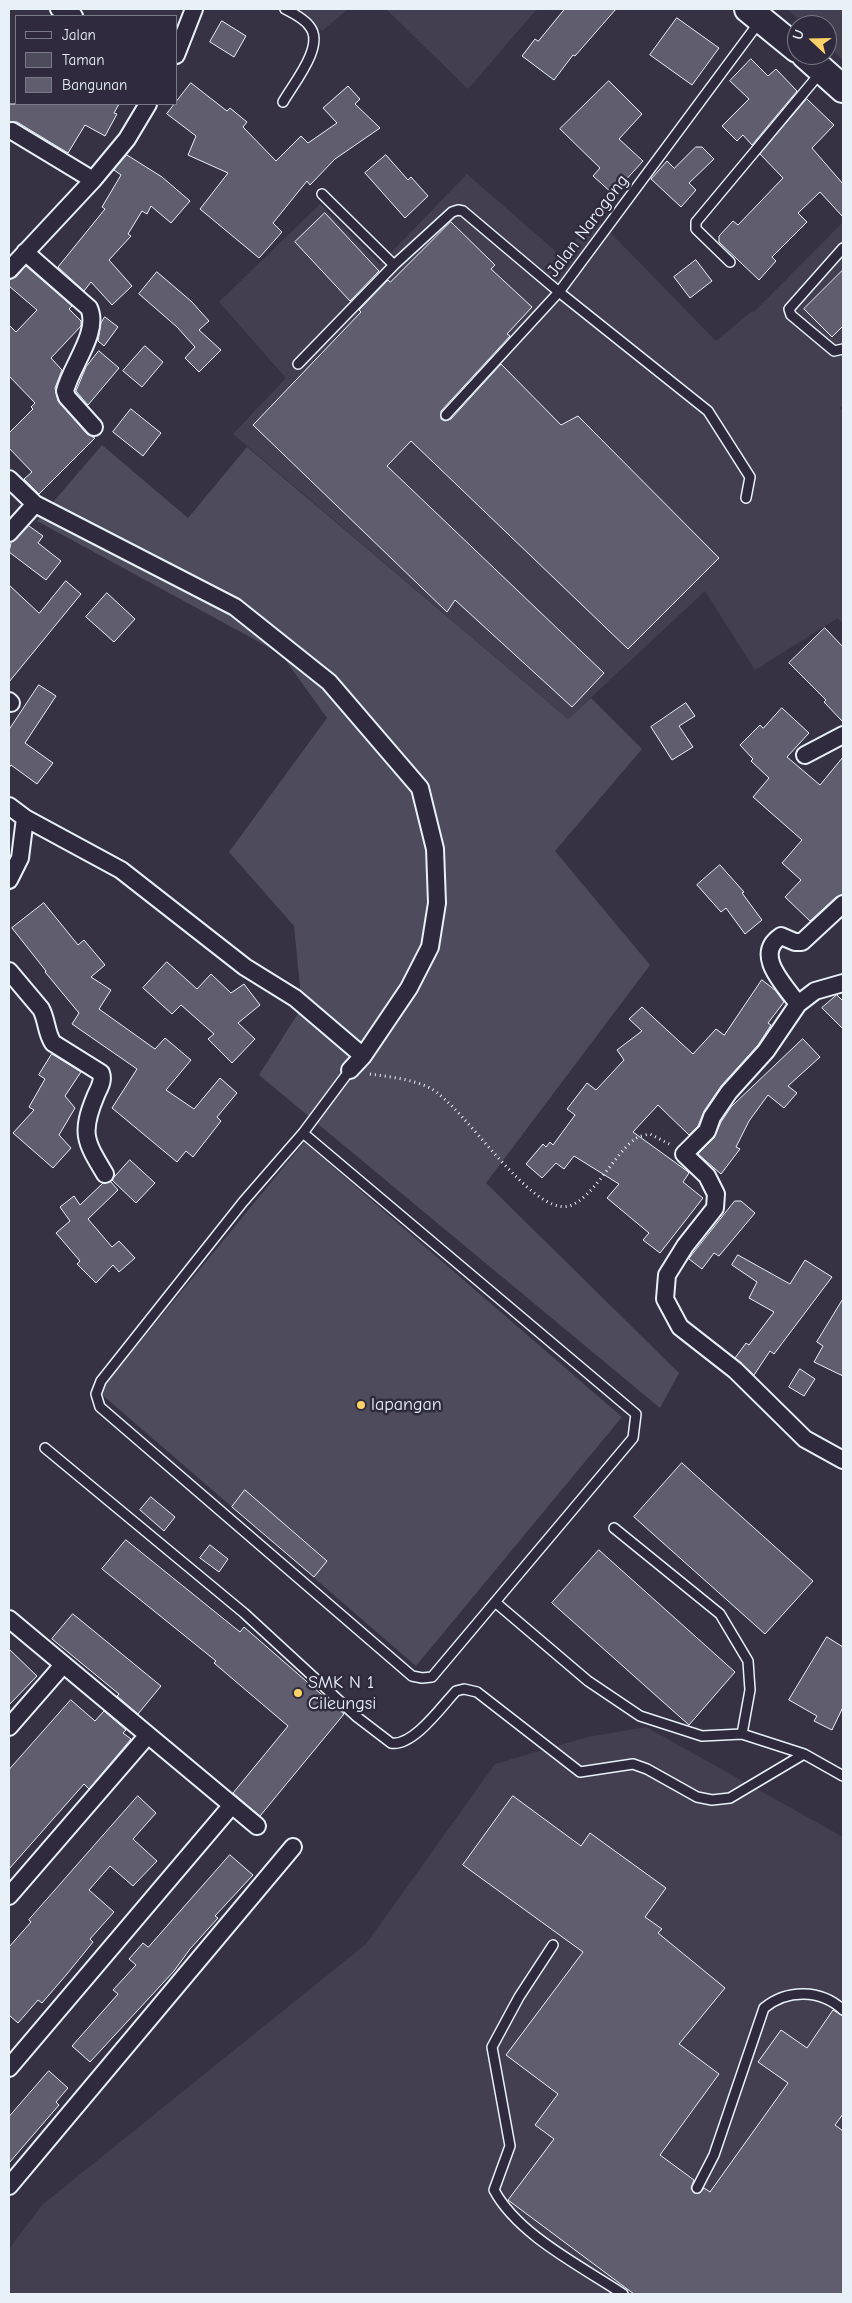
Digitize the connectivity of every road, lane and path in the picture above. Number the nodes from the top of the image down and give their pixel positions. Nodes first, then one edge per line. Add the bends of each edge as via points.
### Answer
1 (59, 9) edge
2 (194, 9) edge
3 (285, 9) edge
4 (755, 14) edge
5 (72, 15) edge
6 (787, 41) edge
7 (178, 50) edge
8 (813, 65) edge
9 (816, 65) edge
10 (843, 88) edge
11 (283, 102) dead end
12 (147, 105) edge
13 (12, 131) dead end
14 (93, 180) junction
15 (322, 194) dead end
16 (843, 248) edge
17 (25, 252) junction
18 (730, 262) dead end
19 (394, 265) junction
20 (9, 270) edge
21 (559, 292) junction
22 (843, 349) edge
23 (298, 364) dead end
24 (446, 415) dead end
25 (94, 427) dead end
26 (9, 479) edge
27 (746, 498) dead end
28 (35, 504) junction
29 (9, 533) edge
30 (843, 735) edge
31 (804, 755) dead end
32 (9, 806) edge
33 (25, 818) junction
34 (9, 880) edge
35 (843, 904) edge
36 (9, 971) edge
37 (843, 983) edge
38 (798, 1004) junction
39 (363, 1056) junction
40 (350, 1070) junction
41 (303, 1133) junction
42 (684, 1154) junction
43 (106, 1174) dead end
44 (45, 1448) dead end
45 (843, 1460) edge
46 (614, 1528) dead end
47 (495, 1602) junction
48 (9, 1619) edge
49 (63, 1665) junction
50 (9, 1727) edge
51 (148, 1734) junction
52 (742, 1734) junction
53 (804, 1754) junction
54 (843, 1776) edge
55 (232, 1805) junction
56 (257, 1826) dead end
57 (293, 1847) dead end
58 (9, 1896) edge
59 (553, 1945) dead end
60 (843, 2010) edge
61 (9, 2068) edge
62 (9, 2186) edge
63 (697, 2188) dead end
64 (623, 2294) edge

1 - 5 street
2 - 7 street
3 - 11 lane via 310,26 315,36 315,48
4 - 6 main road
4 - 21 lane, Jalan Narogong
8 - 18 lane via 696,222 696,229
9 - 10 main road
12 - 14 street via 127,139
13 - 14 street
14 - 17 street
15 - 19 lane
16 - 22 lane via 789,309 791,315 834,351
17 - 20 street
17 - 25 street via 91,313 92,325 66,391 67,397
19 - 21 lane via 458,210
19 - 23 lane
21 - 24 lane
21 - 27 lane, Jalan Narogong via 708,411 750,477
26 - 28 street
28 - 29 street
28 - 39 street via 235,607 329,682 420,788 435,849 437,903 430,947 409,988
30 - 31 street
32 - 33 street
33 - 34 street via 20,858
33 - 39 street via 121,870 245,967 295,998
35 - 38 street via 802,942 781,936 770,946 769,961
36 - 43 street via 42,1010 53,1043 102,1073 86,1135 89,1148
37 - 38 street via 815,991
38 - 42 street via 766,1051 729,1092 712,1117 708,1131
39 - 40 street
40 - 41 lane
40 - 42 path via 430,1088 451,1105 520,1181 546,1203 560,1207 579,1202 636,1138 650,1134
41 - 47 lane via 636,1414 633,1438
41 - 47 lane via 243,1202 100,1381 96,1394 100,1407 412,1676 432,1677
42 - 45 street via 707,1176 716,1194 715,1208 667,1275 665,1300 680,1327 735,1370 806,1439
44 - 53 lane via 244,1613 357,1717 391,1743 412,1738 456,1690 464,1689 477,1692 580,1772 633,1764 697,1797 712,1800 730,1798
46 - 52 lane via 720,1614 748,1661 750,1690
47 - 52 lane via 588,1681 640,1716 702,1736
48 - 49 street
49 - 50 street
49 - 51 street
51 - 55 street
51 - 58 street
52 - 53 lane
53 - 54 lane
55 - 56 street
55 - 61 street
57 - 62 street
59 - 64 lane via 492,2047 510,2146 494,2190 503,2206 540,2240
60 - 63 lane via 835,2002 810,1995 789,1994 764,2008 714,2155

